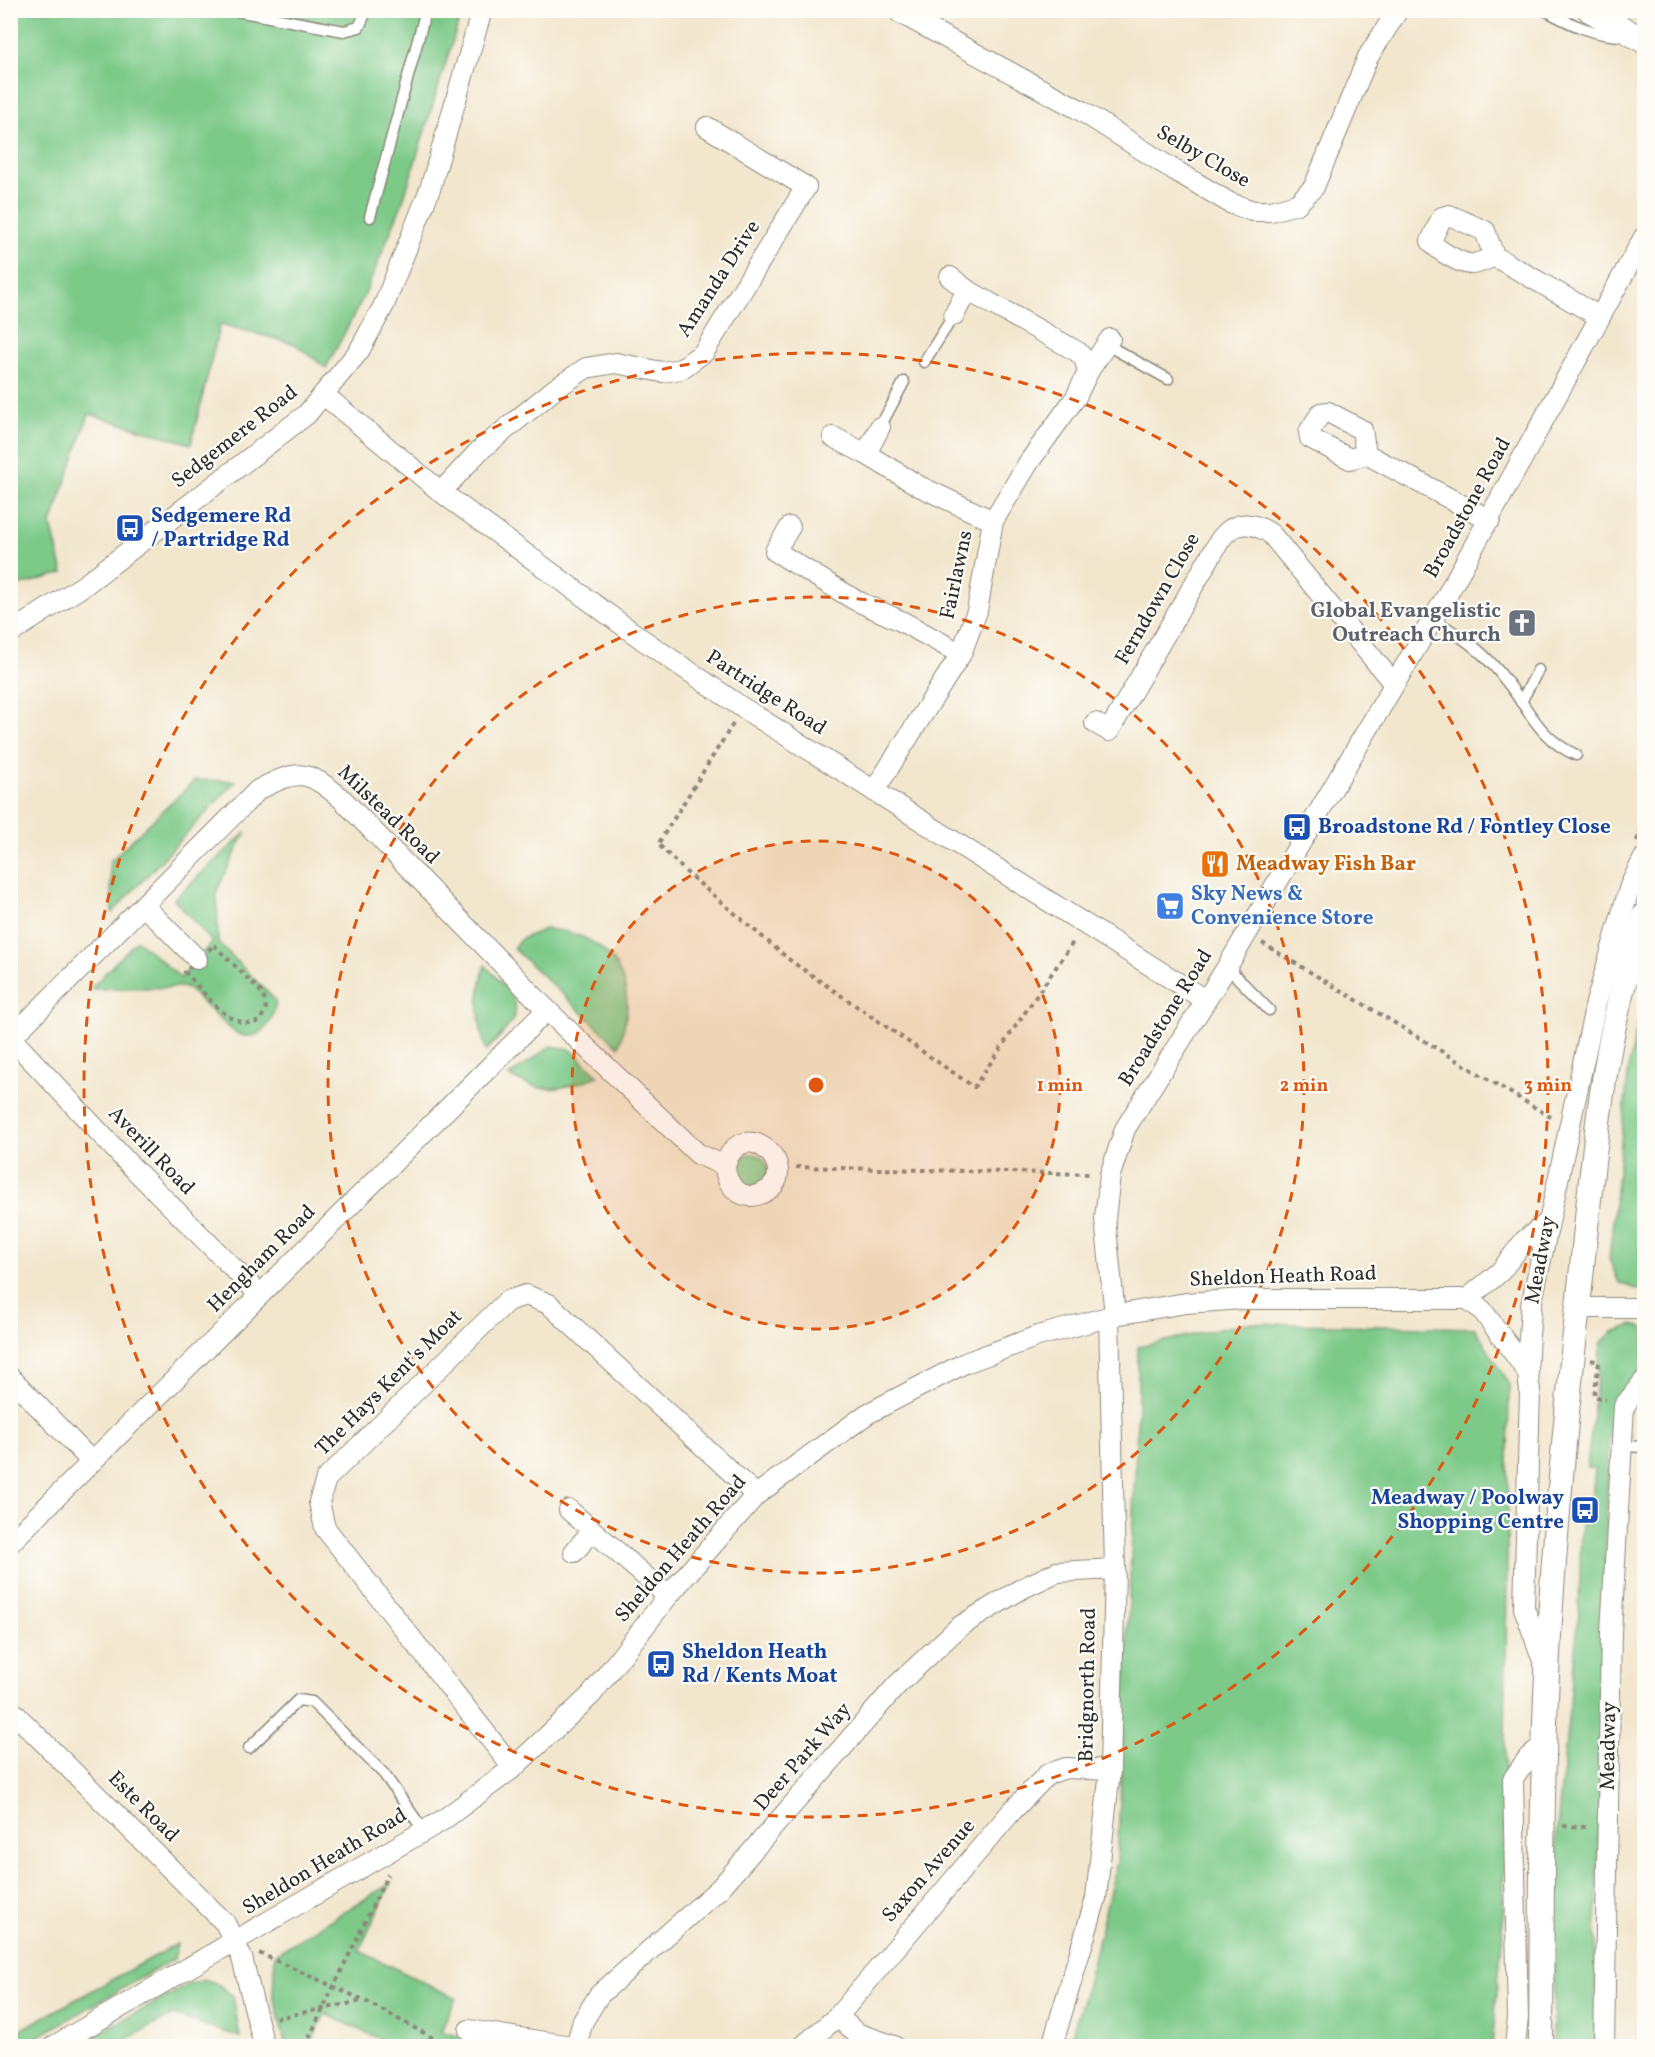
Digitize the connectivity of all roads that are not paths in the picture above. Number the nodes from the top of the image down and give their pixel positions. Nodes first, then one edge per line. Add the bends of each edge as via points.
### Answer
1 (231, 10) edge
2 (367, 10) edge
3 (426, 10) edge
4 (482, 10) edge
5 (1398, 10) edge
6 (1545, 10) edge
7 (1590, 10) edge
8 (899, 11) edge
9 (1640, 39) edge
10 (707, 127) dead end
11 (370, 217) dead end
12 (1644, 237) edge
13 (1494, 256) dead end
14 (950, 277) dead end
15 (967, 290) junction
16 (954, 315) joint
17 (1600, 317) junction
18 (1108, 342) joint
19 (924, 362) dead end
20 (1088, 372) junction
21 (1168, 379) dead end
22 (904, 382) dead end
23 (324, 395) junction
24 (880, 426) joint
25 (833, 437) dead end
26 (866, 454) junction
27 (1366, 454) dead end
28 (441, 492) junction
29 (1490, 520) junction
30 (993, 521) junction
31 (790, 527) dead end
32 (1433, 620) junction
33 (10, 633) edge
34 (960, 654) junction
35 (1538, 670) dead end
36 (1394, 684) junction
37 (1521, 702) junction
38 (1095, 723) dead end
39 (1576, 755) dead end
40 (874, 791) junction
41 (1644, 858) edge
42 (144, 906) junction
43 (1644, 916) edge
44 (197, 959) road end
45 (1227, 968) junction
46 (1205, 1000) junction
47 (547, 1010) junction
48 (1269, 1010) dead end
49 (11, 1038) edge
50 (725, 1166) junction
51 (1548, 1222) junction
52 (260, 1295) junction
53 (1467, 1299) junction
54 (1578, 1308) junction
55 (1644, 1308) edge
56 (1112, 1316) junction
57 (1527, 1371) junction
58 (10, 1377) edge
59 (1644, 1381) edge
60 (1623, 1446) junction
61 (1644, 1446) edge
62 (91, 1461) junction
63 (756, 1495) junction
64 (569, 1510) dead end
65 (592, 1530) junction
66 (10, 1543) edge
67 (574, 1552) dead end
68 (1115, 1569) junction
69 (668, 1596) junction
70 (1547, 1672) junction
71 (10, 1709) edge
72 (1545, 1743) junction
73 (249, 1748) dead end
74 (513, 1768) junction
75 (1110, 1770) junction
76 (424, 1831) junction
77 (237, 1942) junction
78 (838, 2016) junction
79 (469, 2030) dead end
80 (54, 2046) edge
81 (264, 2046) edge
82 (574, 2046) edge
83 (803, 2046) edge
84 (894, 2046) edge
85 (1053, 2046) edge
86 (1515, 2046) edge
87 (1541, 2046) edge
88 (1604, 2046) edge

1 - 2 lane via 344,31 359,27
3 - 11 lane
4 - 23 street, Sedgemere Road via 430,189 384,305 359,351
5 - 8 street, Selby Close via 1368,57 1314,187 1297,204 1271,211 1253,211 1230,203 1080,110
6 - 9 lane via 1585,30
7 - 9 street
10 - 28 street, Amanda Drive via 806,187 704,352 681,369 662,372 616,363 586,368 479,451
12 - 17 street, Broadstone Road
13 - 17 street
14 - 15 street
15 - 16 street
15 - 20 street via 1078,352 1086,360
16 - 19 lane
17 - 29 street, Broadstone Road
18 - 20 street, Fairlawns
18 - 21 lane
20 - 30 street, Fairlawns via 1076,397
22 - 24 lane
23 - 28 street, Partridge Road
23 - 33 street, Sedgemere Road via 307,414 86,584
24 - 26 street
25 - 26 street
26 - 30 street via 919,486
27 - 29 street
28 - 40 street, Partridge Road via 643,640
29 - 32 street, Broadstone Road
30 - 34 street, Fairlawns via 977,611
31 - 34 street via 775,551 855,600
32 - 36 street, Broadstone Road
32 - 37 lane via 1473,644
34 - 40 street, Fairlawns
35 - 37 lane
36 - 38 street, Ferndown Close via 1271,534 1260,526 1240,524 1226,531 1220,540 1109,731
36 - 45 street, Broadstone Road
37 - 39 lane via 1537,727
40 - 46 street, Partridge Road
41 - 51 street, Meadway via 1629,886 1596,1003
42 - 44 street
42 - 47 street, Milstead Road via 258,790 290,775 302,775 321,780 342,799
42 - 49 street, Milstead Road
43 - 54 street, Meadway via 1615,1021 1599,1108
45 - 46 street, Broadstone Road
45 - 48 lane
46 - 56 street, Broadstone Road via 1125,1129 1110,1175 1105,1218
47 - 50 street, Milstead Road via 676,1136 698,1154
47 - 52 street, Hengham Road
49 - 52 street, Averill Road
50 - 50 street via 731,1152 752,1143 766,1147 776,1159 777,1175 769,1188 747,1195 732,1188
51 - 53 street via 1524,1240 1500,1272
51 - 57 street, Meadway via 1531,1306
52 - 62 street, Hengham Road
53 - 56 street, Sheldon Heath Road via 1243,1299 1186,1303
53 - 57 street via 1482,1310
54 - 55 street
54 - 70 street, Meadway
56 - 63 street, Sheldon Heath Road via 1038,1336 965,1363 867,1414
56 - 68 street, Bridgnorth Road
57 - 70 street, Meadway via 1530,1390 1524,1608
58 - 62 street
59 - 60 street, Meadway via 1624,1406
60 - 61 lane
60 - 88 street, Meadway via 1611,1632
62 - 66 street, Hengham Road
63 - 69 street, Sheldon Heath Road
63 - 74 street, The Hays Kent's Moat via 549,1304 526,1295 507,1301 326,1479 319,1502 325,1528
64 - 65 street
65 - 67 street
65 - 69 street
68 - 75 street, Bridgnorth Road
68 - 82 street, Deer Park Way via 1057,1572 1020,1589 959,1627 897,1685 720,1888 599,1995
69 - 74 street, Sheldon Heath Road via 591,1695
70 - 72 street, Meadway
71 - 77 street, Este Road via 225,1923
72 - 86 street via 1513,1779 1518,2018
72 - 87 street, Meadway
73 - 76 lane via 289,1706 298,1700 312,1702 384,1774
74 - 76 street, Sheldon Heath Road
75 - 78 street, Saxon Avenue via 1066,1768 1048,1774
75 - 85 street, Bridgnorth Road via 1096,1898
76 - 77 street, Sheldon Heath Road
77 - 80 street, Sheldon Heath Road
77 - 81 street
78 - 83 street, Saxon Avenue
78 - 84 street via 856,2033
79 - 82 street

